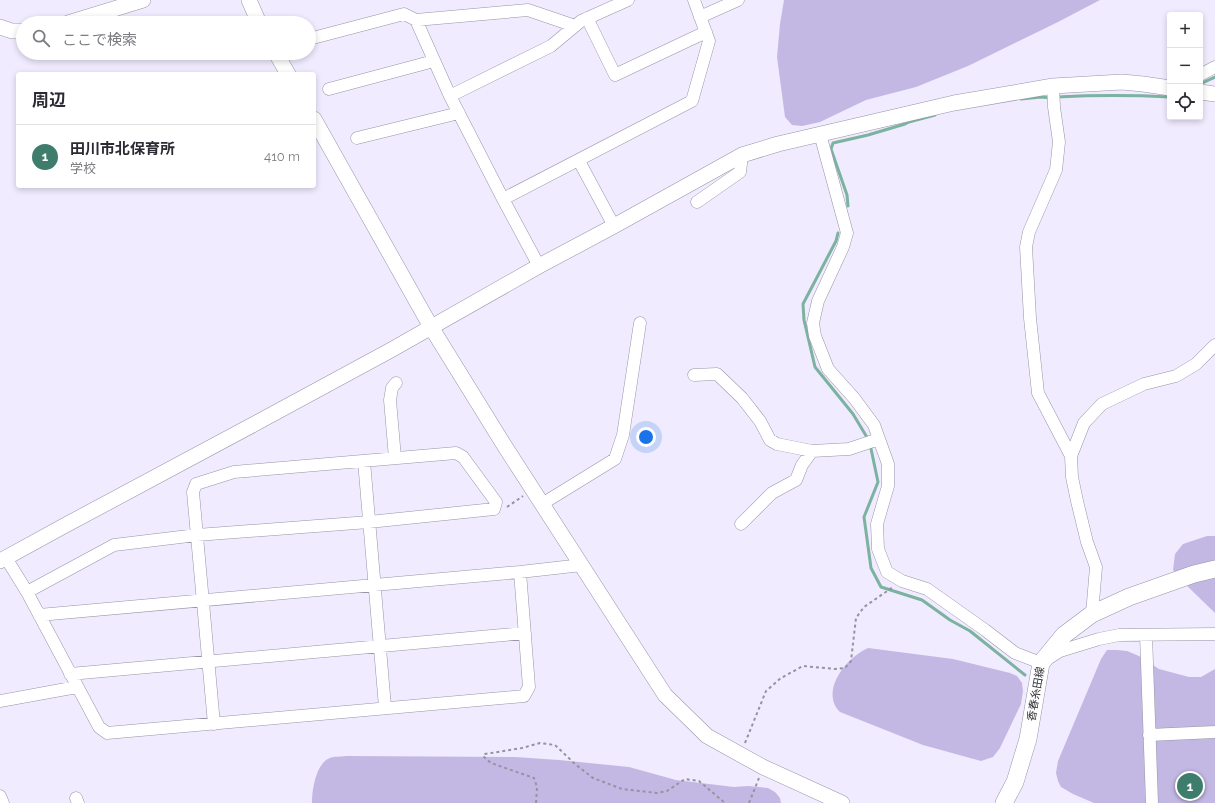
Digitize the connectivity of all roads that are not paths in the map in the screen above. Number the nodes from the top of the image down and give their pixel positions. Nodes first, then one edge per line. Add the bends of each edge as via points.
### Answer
1 (143, 0) edge
2 (249, 0) edge
3 (628, 0) edge
4 (694, 0) edge
5 (738, 0) edge
6 (116, 4) edge
7 (86, 16) edge
8 (256, 16) edge
9 (700, 17) junction
10 (587, 18) junction
11 (416, 20) junction
12 (575, 26) junction
13 (0, 27) edge
14 (16, 30) edge
15 (706, 32) junction
16 (316, 37) edge
17 (280, 60) edge
18 (434, 61) junction
19 (1215, 67) edge
20 (287, 72) edge
21 (1203, 73) edge
22 (1053, 88) junction
23 (1167, 88) edge
24 (329, 89) dead end
25 (1203, 92) edge
26 (1215, 94) edge
27 (450, 96) junction
28 (459, 113) junction
29 (316, 123) edge
30 (820, 134) junction
31 (357, 138) dead end
32 (742, 155) junction
33 (579, 161) junction
34 (503, 199) junction
35 (697, 202) dead end
36 (614, 226) junction
37 (539, 266) junction
38 (640, 323) dead end
39 (431, 327) junction
40 (1215, 345) edge
41 (694, 375) dead end
42 (396, 383) dead end
43 (880, 439) junction
44 (812, 451) junction
45 (1070, 456) junction
46 (395, 458) junction
47 (364, 461) junction
48 (542, 504) junction
49 (369, 522) junction
50 (741, 524) dead end
51 (197, 535) junction
52 (3, 560) edge
53 (582, 565) junction
54 (1215, 569) edge
55 (520, 572) junction
56 (374, 584) junction
57 (27, 592) junction
58 (202, 600) junction
59 (39, 614) junction
60 (1092, 614) junction
61 (525, 633) junction
62 (1215, 634) edge
63 (1146, 635) junction
64 (380, 646) junction
65 (208, 662) junction
66 (1041, 663) junction
67 (70, 674) junction
68 (78, 687) junction
69 (0, 701) edge
70 (385, 708) junction
71 (214, 724) junction
72 (1215, 732) edge
73 (1149, 735) junction
74 (0, 796) edge
75 (3, 803) edge
76 (842, 803) edge
77 (1004, 803) edge
78 (1152, 803) edge

1 - 6 street
2 - 8 street
3 - 10 street
4 - 9 street
5 - 9 street
6 - 7 street
9 - 15 street
10 - 12 street
10 - 15 street via 615,75
11 - 12 street via 528,10
11 - 16 street via 404,14
11 - 18 street
12 - 27 street via 550,46
13 - 14 street
15 - 33 street via 709,41 692,102
17 - 20 street
18 - 24 street
18 - 27 street
19 - 21 street
22 - 23 street via 1122,82
22 - 30 street via 954,103
22 - 45 street via 1059,142 1056,170 1029,232 1026,247 1038,393
25 - 26 street
27 - 28 street
28 - 31 street
28 - 34 street
29 - 39 street
30 - 32 street
30 - 43 street via 847,233 818,301 813,323 815,336 828,369 874,424
32 - 35 street via 740,172
32 - 36 street
33 - 34 street
33 - 36 street
34 - 37 street
36 - 37 street
37 - 39 street
38 - 48 street via 623,435 615,459
39 - 48 street
39 - 52 street
40 - 45 street via 1196,364 1176,376 1144,384 1102,404 1084,423
41 - 44 street via 718,374 742,398 760,421 770,440 777,444
42 - 46 street via 392,388 390,400
43 - 44 street via 849,449
43 - 66 street via 888,464 888,486 876,524 878,549 887,572 902,582 927,589 1015,653
44 - 50 street via 796,480 772,492
45 - 60 street via 1077,501 1096,567
46 - 47 street
46 - 49 street via 456,453 464,457 496,502 494,509
47 - 49 street
47 - 51 street via 234,472 196,484 193,492
48 - 53 street
49 - 51 street
49 - 56 street
51 - 57 street via 114,545
51 - 58 street
52 - 57 street
53 - 55 street
53 - 76 street via 665,695 707,736 763,767
54 - 60 main road, 香春糸田線 via 1129,597
55 - 56 street
55 - 61 street
56 - 58 street
56 - 64 street
57 - 59 street
58 - 59 street
58 - 65 street
59 - 67 street
60 - 66 main road, 香春糸田線 via 1064,635
61 - 64 street
61 - 70 street via 529,687 524,696
62 - 63 street
63 - 66 street via 1119,635 1098,639 1060,651
63 - 73 street
64 - 65 street
64 - 70 street
65 - 67 street
65 - 71 street
66 - 77 main road, 香春糸田線 via 1028,739 1015,782
67 - 68 street
68 - 69 street
68 - 71 street via 99,727 107,733
70 - 71 street
72 - 73 street
73 - 78 street
74 - 75 street

